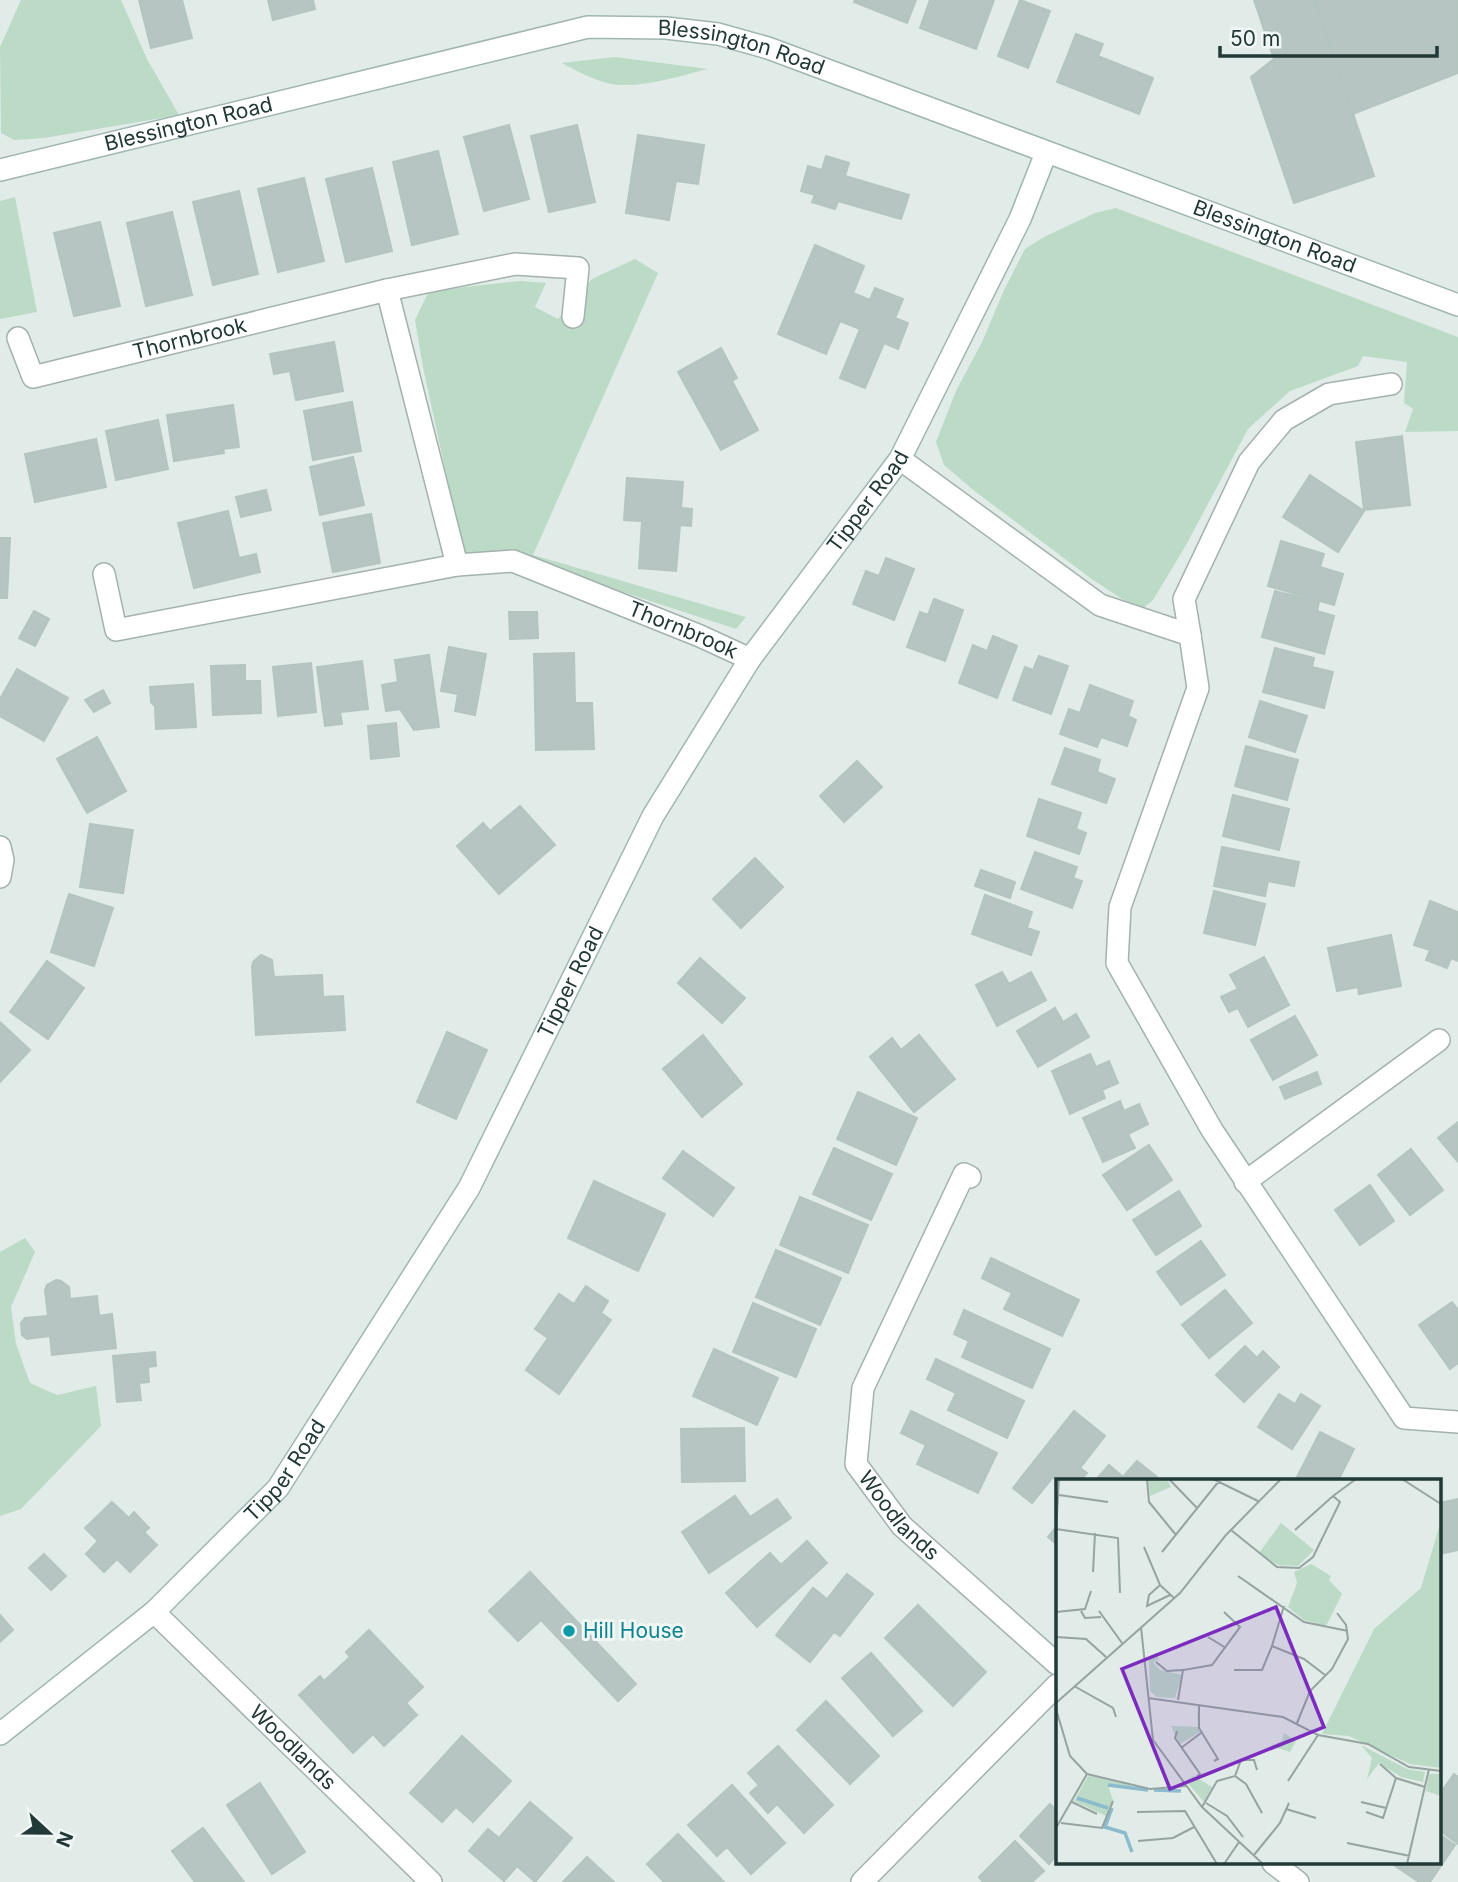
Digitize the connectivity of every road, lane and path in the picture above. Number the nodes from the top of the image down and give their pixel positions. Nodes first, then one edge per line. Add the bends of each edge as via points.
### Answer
1 (1046, 153) junction
2 (0, 170) edge
3 (387, 290) junction
4 (1458, 305) edge
5 (573, 317) dead end
6 (18, 338) dead end
7 (1391, 384) dead end
8 (900, 458) junction
9 (457, 565) junction
10 (104, 574) dead end
11 (1190, 635) junction
12 (750, 659) junction
13 (0, 847) edge
14 (0, 877) edge
15 (1438, 1040) dead end
16 (970, 1177) dead end
17 (1245, 1182) junction
18 (1458, 1422) edge
19 (154, 1612) junction
20 (1056, 1663) edge
21 (1056, 1686) edge
22 (0, 1734) edge
23 (1274, 1864) edge
24 (431, 1882) edge
25 (862, 1882) edge
26 (1298, 1882) edge

1 - 2 street, Blessington Road via 904,97 718,34 588,27
1 - 4 street, Blessington Road
1 - 8 street, Tipper Road via 1020,219
3 - 5 street, Thornbrook via 514,264 578,268
3 - 6 street, Thornbrook via 33,377
3 - 9 street
7 - 11 street via 1329,394 1284,420 1249,462 1184,599
8 - 11 street via 1100,605
8 - 12 street, Tipper Road
9 - 10 street, Thornbrook via 116,630
9 - 12 street, Thornbrook via 513,561
11 - 17 street via 1198,688 1120,907 1117,963
12 - 19 street, Tipper Road via 653,816 469,1188 278,1488
13 - 14 street
15 - 17 street
16 - 20 street, Woodlands via 964,1174 863,1388 856,1464 902,1526
17 - 18 street via 1404,1418
19 - 22 street, Tipper Road
19 - 24 street, Woodlands
21 - 25 street
23 - 26 street

